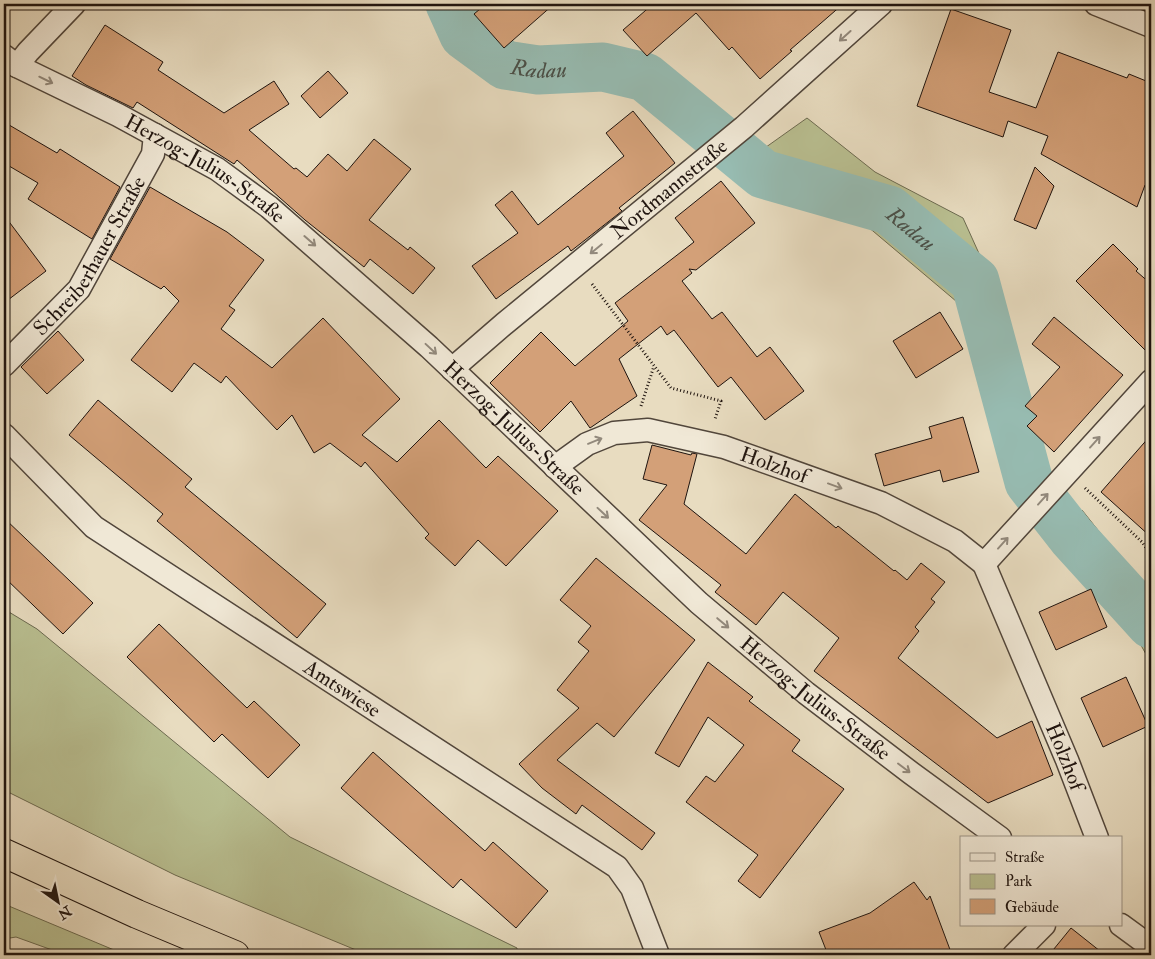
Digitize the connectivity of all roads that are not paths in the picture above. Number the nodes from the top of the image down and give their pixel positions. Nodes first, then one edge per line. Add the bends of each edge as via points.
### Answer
1 (74, 4) edge
2 (881, 4) edge
3 (1096, 4) edge
4 (1151, 26) edge
5 (11, 61) edge
6 (155, 135) junction
7 (4, 365) edge
8 (452, 369) junction
9 (1151, 381) edge
10 (4, 435) edge
11 (555, 467) junction
12 (984, 564) junction
13 (997, 836) edge
14 (1097, 836) edge
15 (4, 853) edge
16 (1043, 926) edge
17 (1122, 926) edge
18 (1151, 947) edge
19 (235, 955) edge
20 (658, 955) edge
21 (1014, 955) edge

1 - 5 street via 28,52
2 -> 8 street, Nordmannstraße via 702,164
3 - 4 street
5 -> 6 street, Herzog-Julius-Straße
6 - 7 street, Schreiberhauer Straße via 153,154 79,290
6 -> 8 street, Herzog-Julius-Straße via 217,169 270,207
8 - 11 street, Herzog-Julius-Straße
12 -> 9 street
10 - 20 street, Amtswiese via 94,527 617,867 632,888
11 -> 12 street, Holzhof via 587,444 614,433 634,430 648,430 724,447 881,503 955,542
11 -> 13 street, Herzog-Julius-Straße via 699,602 806,693
12 - 14 street, Holzhof
15 - 19 highway
16 - 21 street
17 - 18 street

